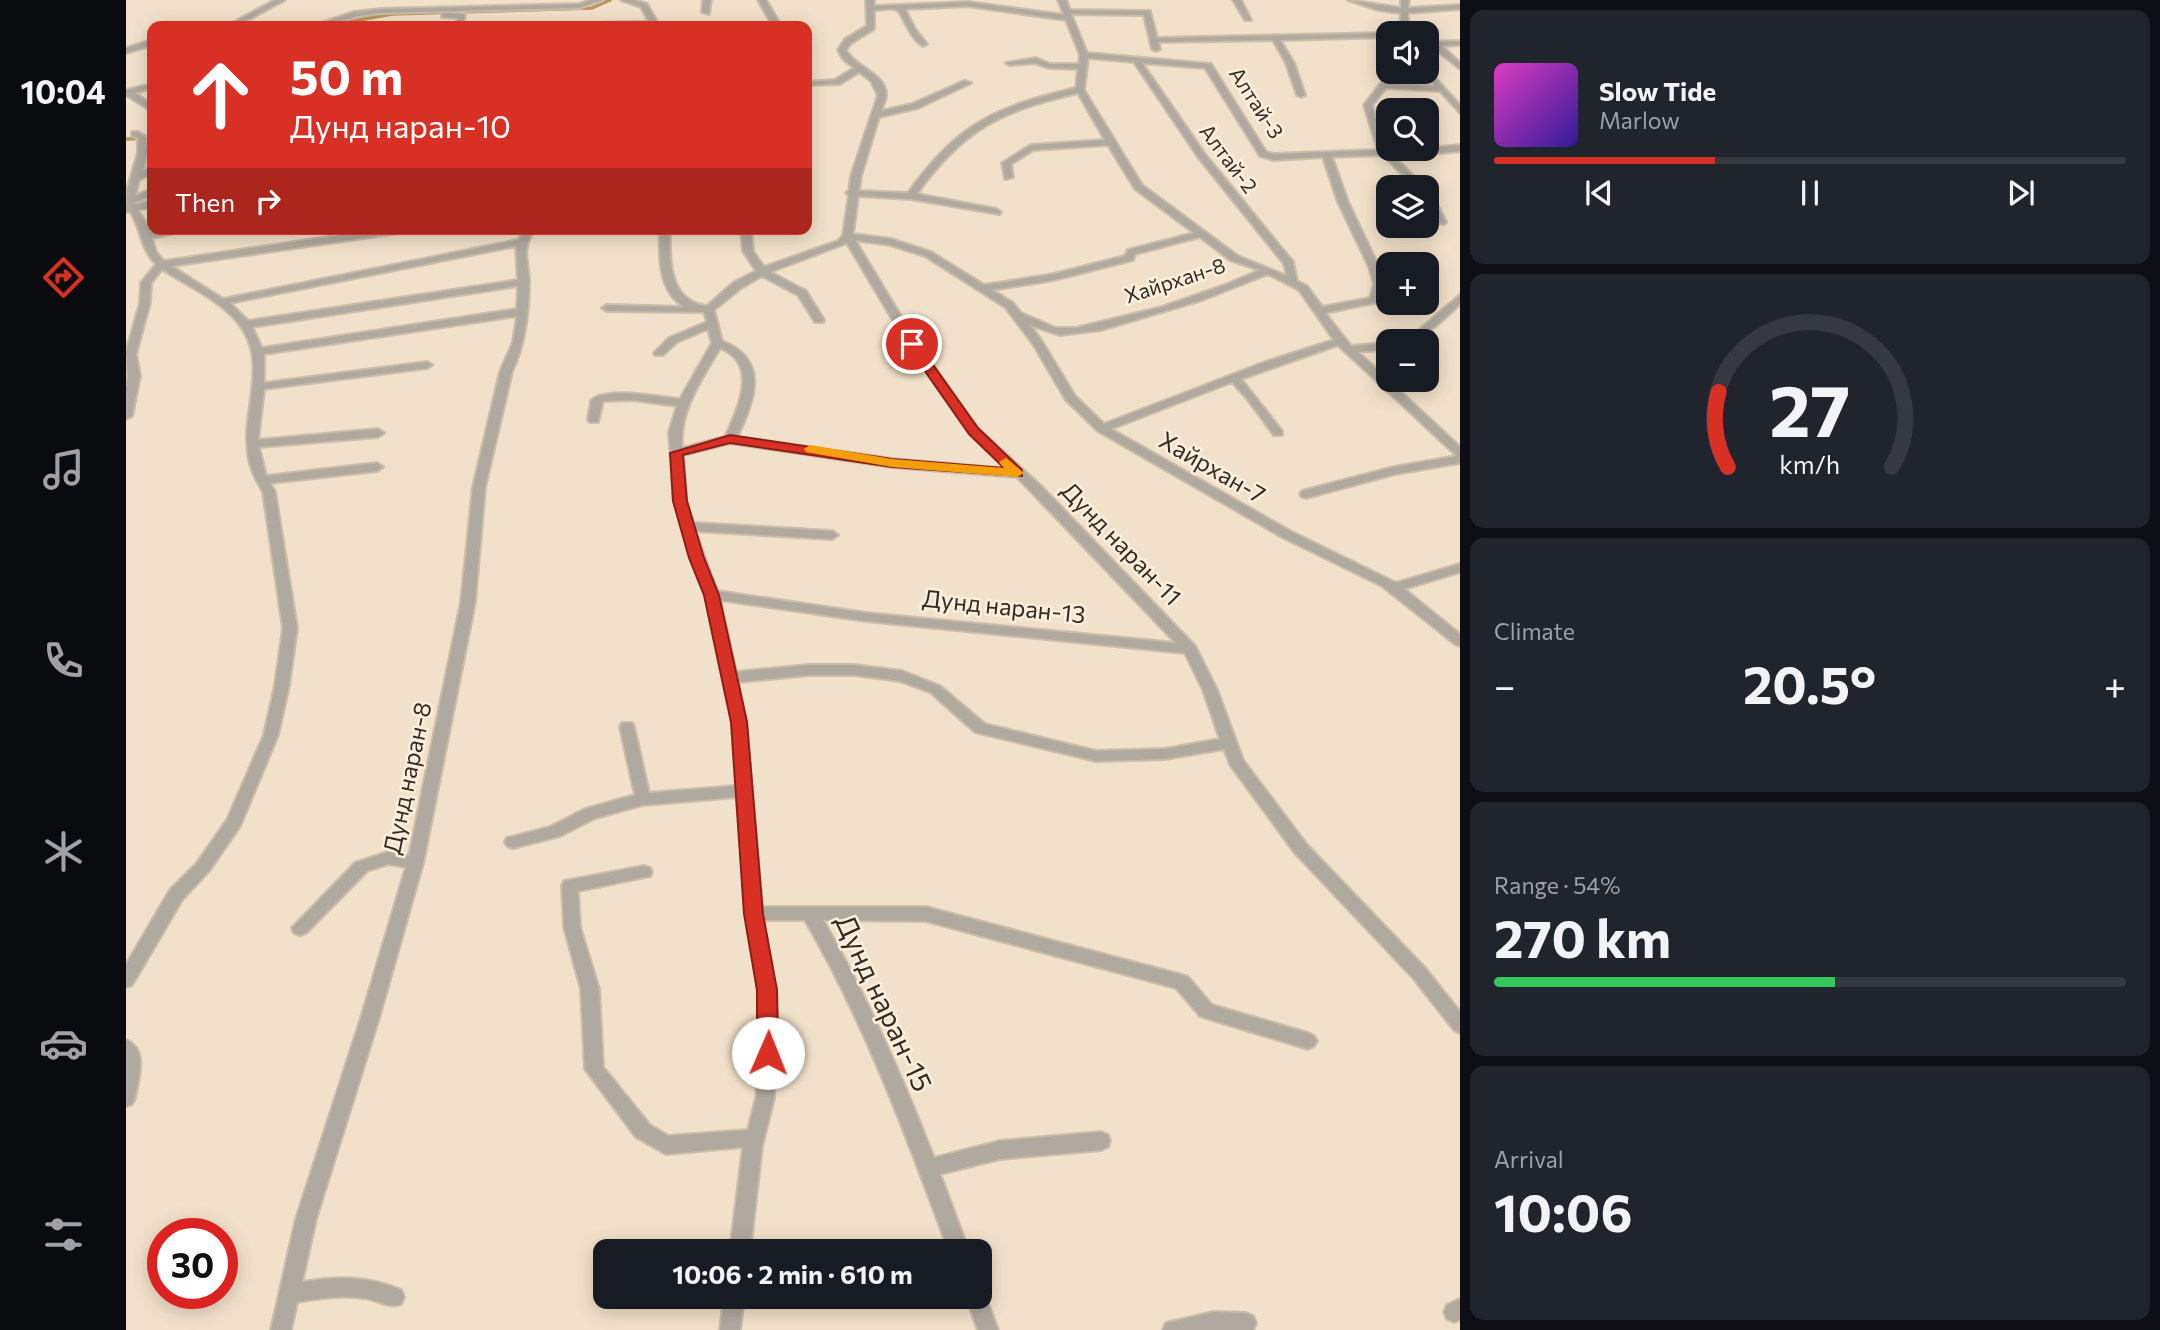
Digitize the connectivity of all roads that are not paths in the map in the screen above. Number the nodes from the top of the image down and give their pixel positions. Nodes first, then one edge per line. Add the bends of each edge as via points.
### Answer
1 (260, 0) edge
2 (281, 0) edge
3 (599, 0) edge
4 (625, 0) edge
5 (707, 0) edge
6 (762, 0) edge
7 (1062, 0) edge
8 (1237, 0) edge
9 (1352, 0) edge
10 (1405, 0) edge
11 (472, 4) edge
12 (871, 4) edge
13 (894, 6) junction
14 (1460, 7) edge
15 (258, 10) junction
16 (706, 12) dead end
17 (1407, 12) junction
18 (1068, 15) junction
19 (410, 16) dead end
20 (1248, 18) dead end
21 (239, 21) edge
22 (333, 21) edge
23 (459, 21) edge
24 (655, 21) edge
25 (774, 21) edge
26 (1406, 21) edge
27 (1376, 35) edge
28 (1275, 37) junction
29 (1155, 40) junction
30 (1439, 43) edge
31 (1460, 43) edge
32 (923, 44) dead end
33 (147, 45) edge
34 (126, 51) edge
35 (1439, 51) edge
36 (1084, 55) junction
37 (1135, 58) junction
38 (1157, 60) junction
39 (1010, 63) dead end
40 (1084, 67) junction
41 (1460, 67) edge
42 (860, 68) junction
43 (812, 83) edge
44 (967, 83) dead end
45 (1436, 84) edge
46 (147, 87) edge
47 (1440, 89) junction
48 (1080, 90) junction
49 (128, 93) edge
50 (1301, 95) dead end
51 (147, 106) edge
52 (1460, 110) edge
53 (876, 115) junction
54 (1376, 134) edge
55 (137, 138) edge
56 (1110, 142) junction
57 (1460, 148) edge
58 (1439, 150) edge
59 (1376, 152) edge
60 (1326, 155) junction
61 (1394, 161) edge
62 (147, 172) edge
63 (1408, 175) edge
64 (1008, 177) dead end
65 (134, 179) junction
66 (851, 193) junction
67 (147, 195) edge
68 (911, 195) junction
69 (147, 204) edge
70 (129, 206) edge
71 (996, 212) dead end
72 (1439, 218) edge
73 (1441, 222) dead end
74 (1200, 233) junction
75 (153, 235) edge
76 (363, 235) edge
77 (526, 235) edge
78 (665, 235) edge
79 (747, 235) edge
80 (147, 236) junction
81 (848, 236) junction
82 (161, 264) junction
83 (1268, 270) junction
84 (762, 272) junction
85 (1293, 281) junction
86 (524, 282) junction
87 (982, 288) junction
88 (1460, 298) edge
89 (220, 302) junction
90 (607, 308) dead end
91 (709, 309) junction
92 (693, 310) junction
93 (1318, 311) junction
94 (520, 312) junction
95 (1018, 315) junction
96 (819, 320) dead end
97 (244, 324) junction
98 (711, 324) junction
99 (1426, 329) edge
100 (1340, 341) junction
101 (717, 343) junction
102 (1376, 347) edge
103 (1350, 349) junction
104 (258, 352) junction
105 (659, 353) dead end
106 (427, 365) dead end
107 (1234, 379) junction
108 (257, 387) junction
109 (683, 402) junction
110 (126, 416) edge
111 (594, 420) dead end
112 (1102, 429) junction
113 (378, 433) dead end
114 (1278, 433) dead end
115 (730, 439) junction
116 (253, 444) junction
117 (677, 453) junction
118 (1460, 453) edge
119 (1460, 459) edge
120 (377, 467) dead end
121 (1017, 473) junction
122 (260, 480) junction
123 (1306, 494) dead end
124 (687, 527) junction
125 (832, 534) dead end
126 (1307, 545) junction
127 (1309, 560) dead end
128 (1460, 568) edge
129 (1394, 588) junction
130 (712, 595) junction
131 (1460, 641) edge
132 (1190, 649) junction
133 (729, 678) junction
134 (627, 727) dead end
135 (1229, 743) junction
136 (746, 791) junction
137 (643, 799) junction
138 (513, 842) dead end
139 (415, 863) junction
140 (644, 872) dead end
141 (810, 913) junction
142 (754, 914) junction
143 (300, 928) dead end
144 (126, 980) edge
145 (1460, 1026) edge
146 (1308, 1041) dead end
147 (126, 1048) edge
148 (126, 1098) edge
149 (755, 1138) junction
150 (1101, 1141) dead end
151 (928, 1169) junction
152 (742, 1239) edge
153 (954, 1239) edge
154 (289, 1294) junction
155 (394, 1297) dead end
156 (733, 1309) edge
157 (980, 1309) edge
158 (1246, 1322) dead end
159 (281, 1330) edge
160 (730, 1330) edge
161 (988, 1330) edge
162 (1172, 1330) edge

1 - 15 street
2 - 15 street
3 - 11 street via 579,6
4 - 24 street via 644,6
5 - 16 street
6 - 25 street
7 - 18 street
8 - 20 street
9 - 17 street
10 - 17 street
11 - 22 street via 356,14
12 - 13 street
12 - 42 street via 872,27 842,50
13 - 18 street via 968,4
13 - 32 street via 902,10
14 - 17 street
15 - 21 street
17 - 26 street
18 - 29 street via 1147,13
18 - 36 street
19 - 23 street via 460,15
27 - 28 street
28 - 29 street
28 - 50 street, Алтай-3
29 - 38 street
30 - 31 street
33 - 34 street
35 - 41 street
36 - 37 street
36 - 40 street
37 - 38 street
37 - 85 street, Алтай-2 via 1201,155 1290,264
38 - 60 street, Алтай-3 via 1210,67 1263,154
39 - 40 street via 1036,60 1044,66
40 - 48 street
42 - 43 street via 837,82
42 - 53 street via 879,83 882,94
44 - 53 street via 915,106
45 - 47 street
46 - 49 street
47 - 52 street
47 - 54 street via 1384,85 1367,104
48 - 56 street, Хайрхан-8
48 - 68 street via 1012,109 963,133
49 - 51 street
53 - 66 street
55 - 65 street via 142,162
56 - 64 street via 1031,148 1005,165
56 - 74 street, Хайрхан-8 via 1138,187
57 - 58 street
59 - 60 street, Алтай-3
60 - 93 street via 1379,284 1374,300
61 - 63 street
62 - 65 street
65 - 70 street
66 - 68 street
66 - 81 street
67 - 70 street
68 - 71 street
69 - 70 street
70 - 80 street
72 - 73 street
74 - 83 street, Хайрхан-8 via 1234,258
74 - 87 street via 1077,272
75 - 80 street
76 - 82 street
77 - 86 street, Дунд наран-8
77 - 89 street
78 - 92 street via 669,282 681,303
79 - 84 street via 748,251
80 - 82 street via 151,253
81 - 84 street via 841,243
81 - 87 street, Хайрхан-7 via 891,242 928,254
81 - 121 street, Дунд наран-11 via 912,344 974,431
82 - 89 street
82 - 110 street via 146,283 131,354 134,376
83 - 85 street
83 - 95 street, Хайрхан-8 via 1205,296 1102,326 1060,332
84 - 91 street
84 - 96 street via 802,293
85 - 93 street
86 - 94 street, Дунд наран-8
86 - 97 street
87 - 95 street, Хайрхан-7
88 - 99 street
89 - 97 street
90 - 92 street
91 - 92 street
91 - 98 street
93 - 100 street
94 - 104 street
94 - 139 street, Дунд наран-8 via 514,359 506,372 479,487 468,602
95 - 112 street, Хайрхан-7 via 1058,382
97 - 104 street
98 - 101 street
98 - 105 street via 673,340
100 - 103 street
100 - 107 street
101 - 109 street
101 - 115 street via 731,346 743,356 749,370 745,404
102 - 103 street
103 - 118 street
104 - 108 street
106 - 108 street
107 - 112 street
107 - 114 street via 1252,394
108 - 116 street
109 - 111 street via 600,398
109 - 117 street via 675,432
112 - 126 street, Хайрхан-7
113 - 116 street
115 - 117 street
115 - 121 street via 892,463
116 - 122 street
117 - 124 street
119 - 123 street
120 - 122 street
121 - 132 street, Дунд наран-11
122 - 144 street via 269,492 290,628 271,735 233,822 203,867 176,895
124 - 125 street
124 - 130 street
126 - 127 street
126 - 129 street, Хайрхан-7
128 - 129 street
129 - 131 street, Хайрхан-7
130 - 132 street, Дунд наран-13 via 866,617
130 - 133 street
132 - 135 street
133 - 135 street via 809,670 902,676 935,690 980,728 1096,756 1165,754
133 - 136 street
134 - 137 street
135 - 145 street via 1236,762 1301,849 1420,974
136 - 137 street
136 - 142 street
137 - 138 street
139 - 143 street via 388,858 361,867
139 - 154 street, Дунд наран-8 via 306,1219
140 - 149 street via 570,886 572,927 590,989 594,1069 643,1131 666,1145
141 - 142 street, Дунд наран-15
141 - 146 street via 926,914 1182,982 1206,1011
141 - 151 street, Дунд наран-15 via 836,956
142 - 149 street via 769,1030 765,1098
147 - 148 street via 132,1057
149 - 152 street
150 - 151 street via 1000,1150
151 - 153 street, Дунд наран-15
154 - 155 street via 330,1286 370,1287
154 - 159 street, Дунд наран-8
156 - 160 street
157 - 161 street
158 - 162 street

